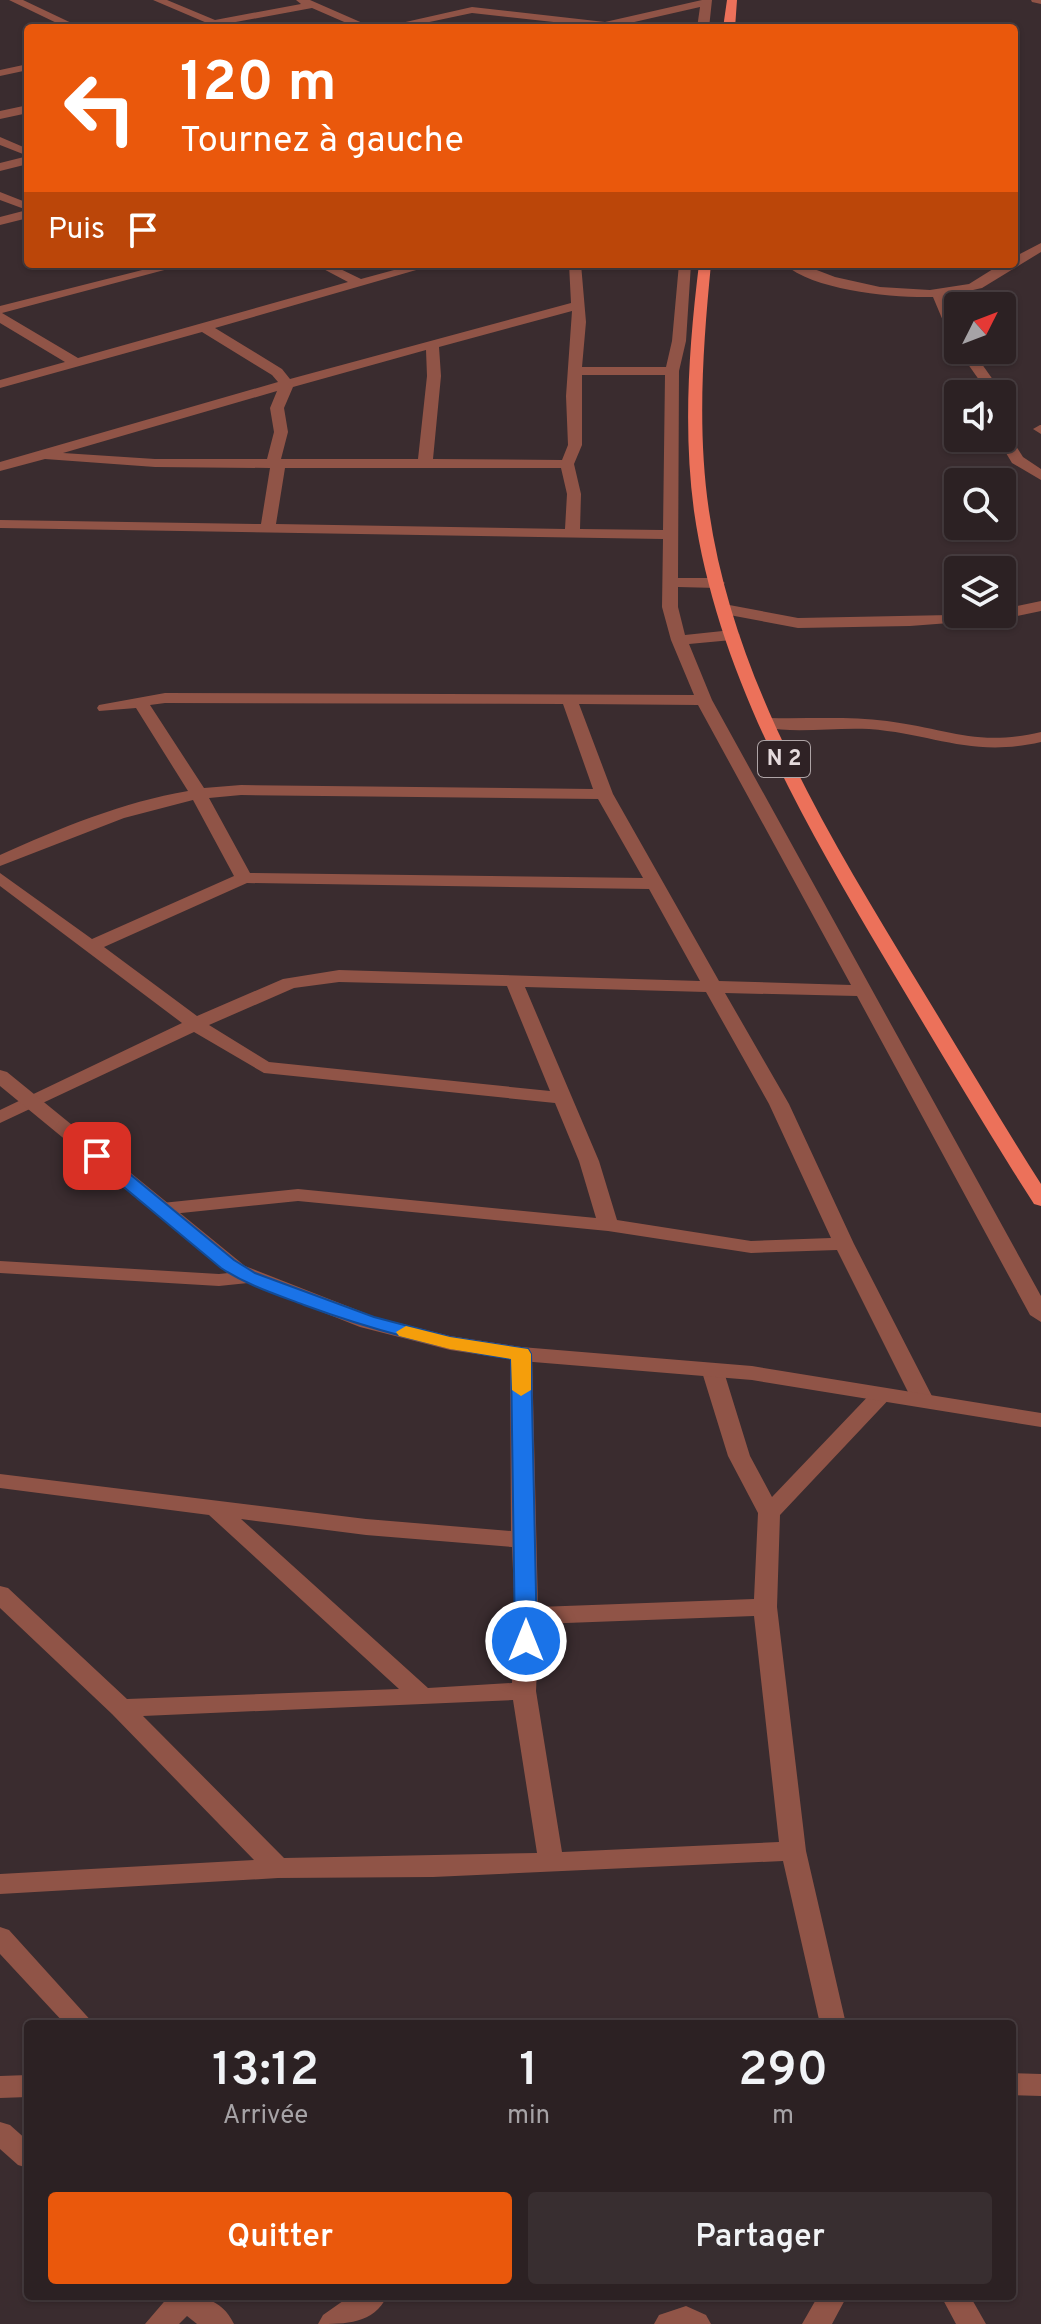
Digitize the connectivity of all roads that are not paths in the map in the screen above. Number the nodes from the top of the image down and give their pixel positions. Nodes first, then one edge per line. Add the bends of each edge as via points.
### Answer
1 (158, 0) edge
2 (447, 0) edge
3 (732, 0) edge
4 (20, 1) edge
5 (307, 2) edge
6 (706, 2) edge
7 (0, 6) edge
8 (472, 10) junction
9 (68, 24) edge
10 (211, 24) edge
11 (223, 24) edge
12 (359, 24) edge
13 (404, 24) edge
14 (577, 24) edge
15 (613, 24) edge
16 (703, 24) edge
17 (729, 24) edge
18 (0, 62) edge
19 (22, 68) edge
20 (0, 73) edge
21 (24, 110) edge
22 (0, 115) edge
23 (0, 141) edge
24 (24, 151) edge
25 (24, 161) edge
26 (0, 167) edge
27 (0, 196) edge
28 (24, 205) edge
29 (24, 215) edge
30 (0, 221) edge
31 (1041, 247) edge
32 (1018, 260) edge
33 (165, 268) edge
34 (328, 268) edge
35 (416, 268) edge
36 (575, 268) edge
37 (685, 268) edge
38 (705, 268) edge
39 (798, 268) edge
40 (1004, 268) edge
41 (360, 283) junction
42 (938, 293) junction
43 (577, 305) junction
44 (944, 307) edge
45 (0, 310) edge
46 (0, 317) edge
47 (204, 327) junction
48 (432, 345) junction
49 (75, 362) junction
50 (575, 371) junction
51 (672, 371) junction
52 (0, 384) edge
53 (287, 384) junction
54 (1012, 452) edge
55 (39, 456) junction
56 (425, 462) junction
57 (276, 463) junction
58 (567, 464) junction
59 (0, 467) edge
60 (1041, 476) edge
61 (0, 524) edge
62 (268, 529) junction
63 (572, 531) junction
64 (669, 535) junction
65 (670, 582) junction
66 (717, 583) junction
67 (1041, 606) edge
68 (724, 609) junction
69 (1016, 611) edge
70 (944, 618) edge
71 (732, 635) junction
72 (679, 640) junction
73 (569, 698) junction
74 (704, 700) junction
75 (140, 702) junction
76 (105, 708) dead end
77 (769, 723) junction
78 (1041, 737) edge
79 (198, 793) junction
80 (604, 794) junction
81 (0, 861) edge
82 (0, 878) edge
83 (244, 878) junction
84 (654, 884) junction
85 (93, 945) junction
86 (514, 982) junction
87 (714, 988) junction
88 (865, 991) junction
89 (195, 1024) junction
90 (0, 1076) edge
91 (563, 1098) junction
92 (31, 1102) junction
93 (0, 1117) edge
94 (1041, 1200) edge
95 (162, 1209) junction
96 (608, 1225) junction
97 (844, 1244) junction
98 (0, 1267) edge
99 (248, 1277) junction
100 (1041, 1315) edge
101 (521, 1354) junction
102 (713, 1372) junction
103 (883, 1394) junction
104 (922, 1398) junction
105 (1041, 1420) edge
106 (0, 1481) edge
107 (215, 1508) junction
108 (769, 1513) junction
109 (523, 1540) junction
110 (0, 1594) edge
111 (765, 1607) junction
112 (527, 1616) junction
113 (524, 1691) junction
114 (423, 1697) junction
115 (121, 1708) junction
116 (793, 1851) junction
117 (551, 1861) junction
118 (278, 1868) junction
119 (0, 1884) edge
120 (0, 1937) edge
121 (77, 2020) edge
122 (832, 2020) edge
123 (1016, 2084) edge
124 (1041, 2085) edge
125 (24, 2086) edge
126 (0, 2087) edge
127 (0, 2133) edge
128 (24, 2154) edge
129 (183, 2300) edge
130 (190, 2300) edge
131 (367, 2300) edge
132 (957, 2300) edge
133 (160, 2324) edge
134 (219, 2324) edge
135 (333, 2324) edge
136 (669, 2324) edge
137 (696, 2324) edge
138 (971, 2324) edge

1 - 10 street
2 - 8 street
3 - 17 main road
4 - 7 street
4 - 9 street
5 - 11 street
5 - 12 street
6 - 15 street
6 - 16 street
8 - 13 street
8 - 14 street
18 - 19 street
19 - 20 street
21 - 22 street
23 - 24 street
25 - 26 street
27 - 28 street
29 - 30 street
31 - 32 street
33 - 45 street
34 - 41 street
35 - 41 street
36 - 43 street
37 - 51 street
38 - 66 main road, N 2 via 697,341 696,449
39 - 42 street via 847,286
40 - 42 street via 976,286
41 - 47 street
42 - 44 street
43 - 48 street
43 - 50 street
46 - 49 street
47 - 49 street
47 - 53 street via 277,372
48 - 53 street
48 - 56 street
49 - 52 street
50 - 51 street
50 - 58 street via 575,445
51 - 64 street
53 - 55 street
53 - 57 street via 277,408 281,432
54 - 60 street
55 - 57 street
55 - 59 street
56 - 57 street
56 - 58 street
57 - 62 street
58 - 63 street via 574,494
61 - 62 street
62 - 63 street
63 - 64 street
64 - 65 street
65 - 66 street
65 - 72 street
66 - 68 main road, N 2
67 - 69 street
68 - 70 street via 798,623
68 - 71 main road, N 2
71 - 72 street
71 - 77 main road, N 2
72 - 74 street
73 - 74 street
73 - 75 street
73 - 80 street
74 - 88 street
75 - 76 street
75 - 79 street
77 - 78 street via 884,726 989,747
77 - 94 main road, N 2 via 815,823
79 - 80 street
79 - 81 street via 133,809
79 - 83 street
80 - 84 street
82 - 85 street
83 - 84 street
83 - 85 street
84 - 87 street
85 - 89 street
86 - 87 street
86 - 89 street via 309,978
86 - 91 street
87 - 88 street
87 - 97 street via 779,1104
88 - 100 street
89 - 91 street via 264,1067
89 - 92 street
90 - 92 street
91 - 96 street
92 - 93 street
92 - 95 street
95 - 96 street via 298,1195
95 - 99 street
96 - 97 street via 751,1247
97 - 104 street
98 - 99 street via 219,1280
99 - 101 street via 368,1322
101 - 102 street
101 - 109 street
102 - 103 street via 752,1373
102 - 108 street via 739,1456
103 - 104 street
103 - 108 street
104 - 105 street
106 - 107 street
107 - 109 street
107 - 114 street
108 - 111 street
109 - 112 street
110 - 115 street
111 - 112 street
111 - 116 street
112 - 113 street
113 - 114 street
113 - 117 street
114 - 115 street
115 - 118 street
116 - 117 street
116 - 122 street
117 - 118 street
118 - 119 street
120 - 121 street
123 - 124 street
125 - 126 street
127 - 128 street
129 - 133 street
130 - 134 street
131 - 135 street
132 - 138 street
136 - 137 street via 686,2318

